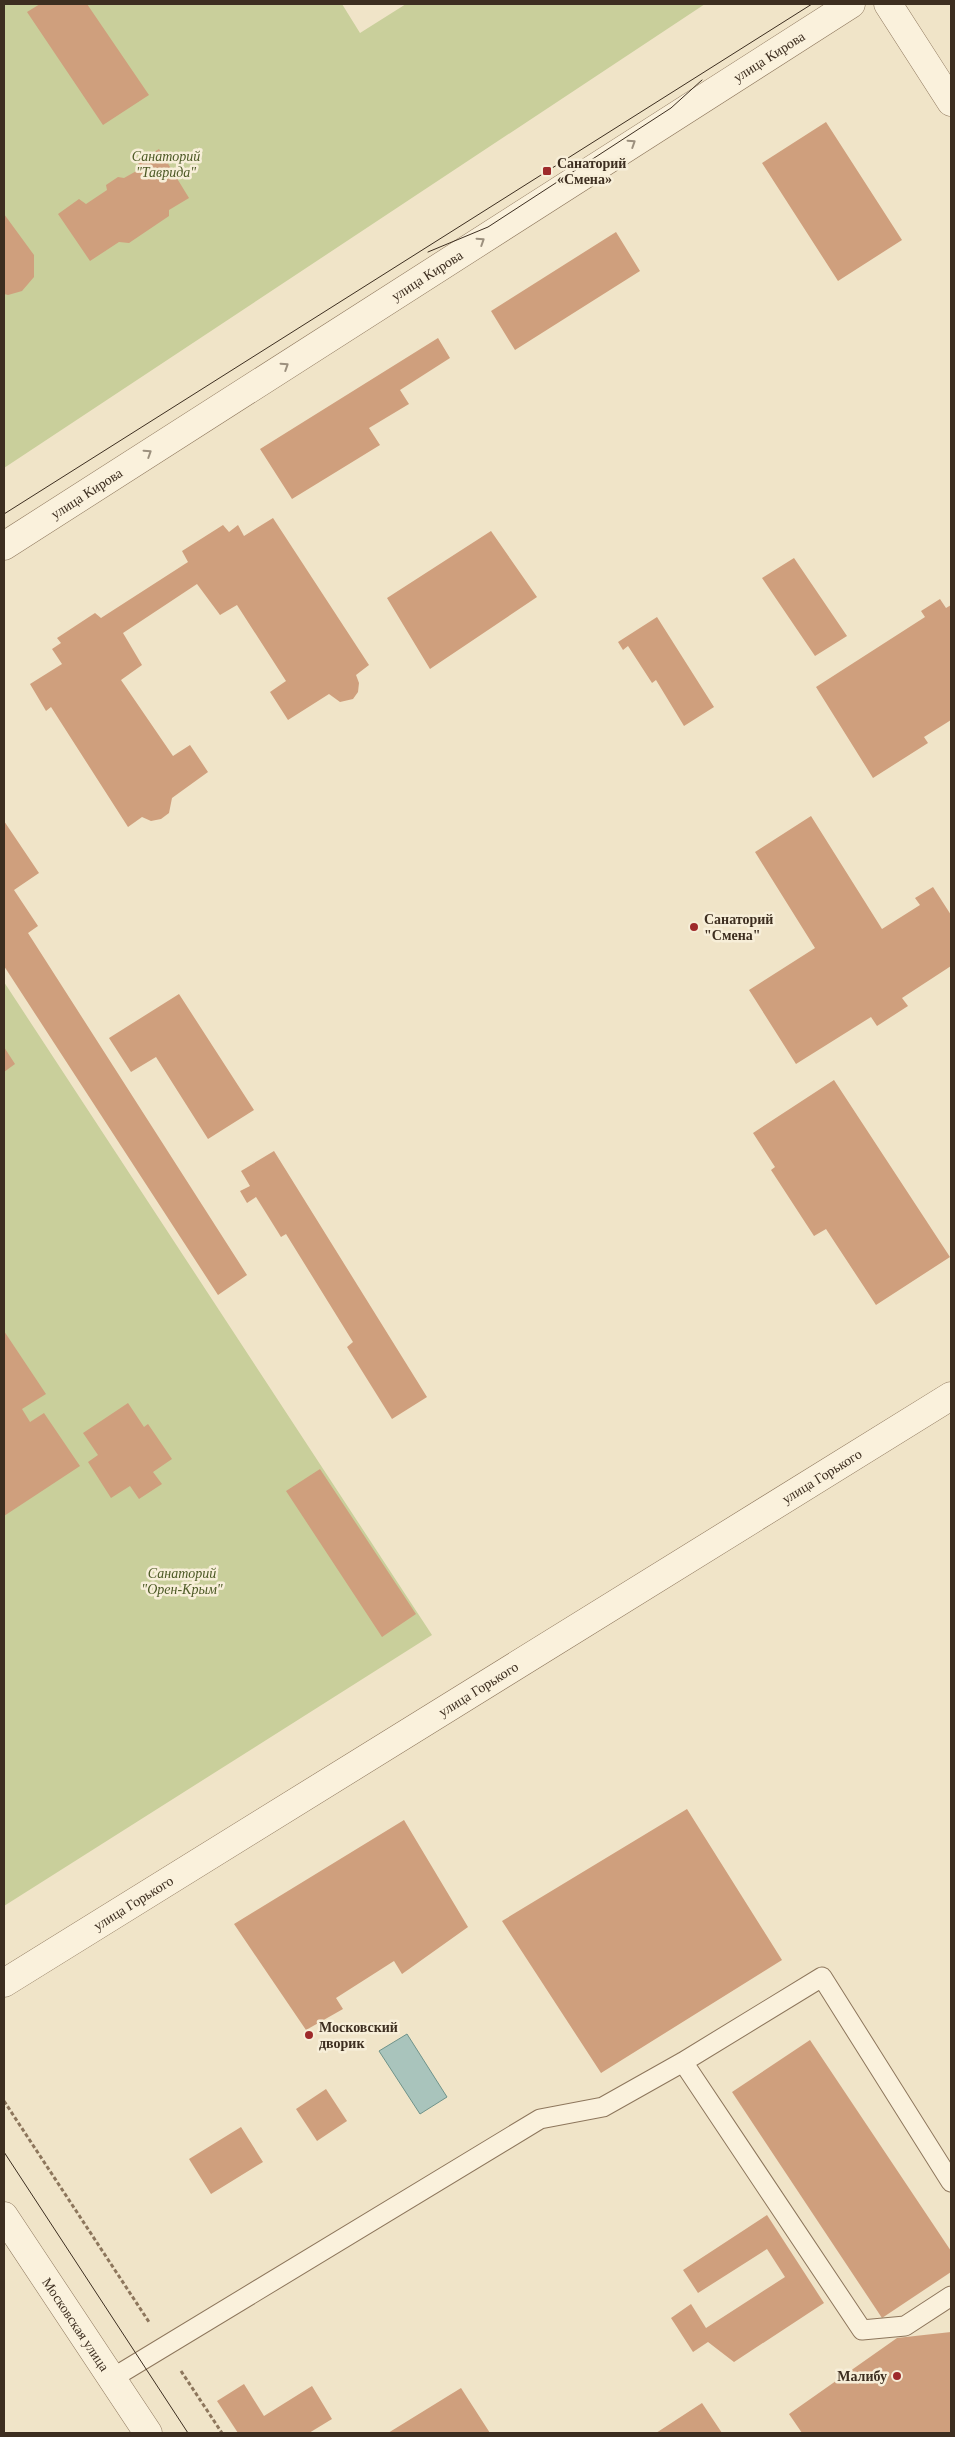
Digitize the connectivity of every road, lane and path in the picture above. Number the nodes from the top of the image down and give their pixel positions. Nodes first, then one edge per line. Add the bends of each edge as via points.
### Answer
1 (851, 4) edge
2 (888, 4) edge
3 (951, 102) edge
4 (4, 546) edge
5 (951, 1396) edge
6 (4, 1983) edge
7 (683, 2062) junction
8 (4, 2100) edge
9 (951, 2182) edge
10 (4, 2216) edge
11 (951, 2296) edge
12 (165, 2347) junction
13 (111, 2378) junction
14 (148, 2433) edge
15 (222, 2433) edge

4 -> 1 street, улица Кирова
2 - 3 street
5 - 6 street, улица Горького
7 - 9 lane via 822,1977
7 - 11 lane via 862,2330 905,2326
7 - 12 lane via 603,2107 540,2119
8 - 12 path
10 - 13 street, Московская улица
12 - 13 lane
12 - 15 path
13 - 14 street, Московская улица

